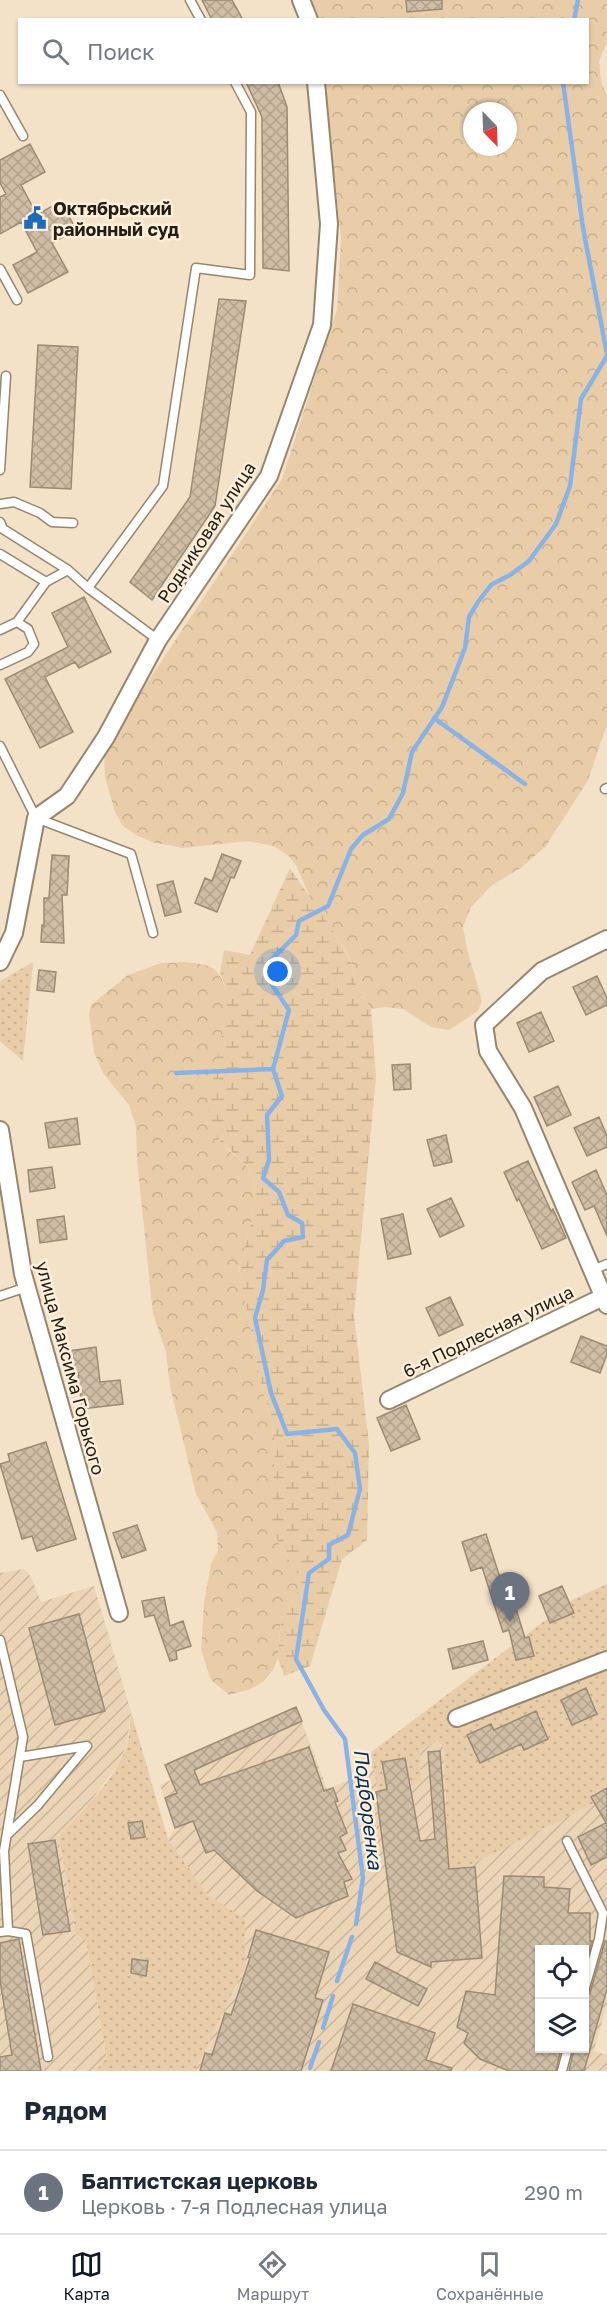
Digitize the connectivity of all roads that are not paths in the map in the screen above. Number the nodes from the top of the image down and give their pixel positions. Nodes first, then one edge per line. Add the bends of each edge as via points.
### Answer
1 (190, 0) edge
2 (301, 0) edge
3 (200, 18) edge
4 (308, 18) edge
5 (236, 84) edge
6 (316, 84) edge
7 (0, 95) edge
8 (23, 136) dead end
9 (0, 268) edge
10 (17, 300) dead end
11 (6, 376) dead end
12 (0, 470) edge
13 (0, 504) edge
14 (0, 522) edge
15 (73, 523) dead end
16 (0, 555) edge
17 (68, 570) junction
18 (46, 582) junction
19 (88, 588) junction
20 (17, 622) junction
21 (0, 630) edge
22 (158, 640) junction
23 (0, 665) edge
24 (0, 746) edge
25 (36, 818) junction
26 (153, 933) dead end
27 (607, 939) edge
28 (0, 962) edge
29 (0, 1130) edge
30 (607, 1264) edge
31 (591, 1271) junction
32 (27, 1287) junction
33 (0, 1296) edge
34 (605, 1301) edge
35 (389, 1400) dead end
36 (119, 1613) dead end
37 (0, 1640) edge
38 (607, 1660) edge
39 (457, 1719) dead end
40 (20, 1757) junction
41 (7, 1834) junction
42 (567, 1840) dead end
43 (2, 1850) edge
44 (4, 1931) edge
45 (589, 1976) edge
46 (567, 2053) edge
47 (48, 2057) dead end
48 (562, 2071) edge

1 - 3 lane
2 - 4 street
5 - 19 lane via 251,112 250,274 196,268 163,486
6 - 22 street, Родниковая улица via 329,224 322,325 269,476
7 - 8 lane
9 - 10 lane
11 - 12 lane
13 - 15 lane via 14,502 52,522
14 - 17 lane via 3,529
16 - 18 lane
17 - 18 lane
17 - 19 lane
18 - 20 lane
19 - 22 lane
20 - 21 lane
20 - 23 lane via 28,629 34,644 28,652
22 - 25 street, Родниковая улица via 106,737 67,796
24 - 25 lane
25 - 26 lane via 131,854
25 - 28 street via 14,933
27 - 31 street via 542,971 484,1025 488,1051 524,1108
29 - 32 street, улица Максима Горького
30 - 31 lane
31 - 34 street
32 - 33 lane
32 - 36 street, улица Максима Горького
34 - 35 street, 6-я Подлесная улица
37 - 40 lane via 23,1737
38 - 39 street
40 - 41 lane
40 - 41 lane via 87,1746
41 - 43 lane
42 - 45 lane via 603,1913
43 - 44 lane
44 - 47 lane via 26,1934
46 - 48 lane

